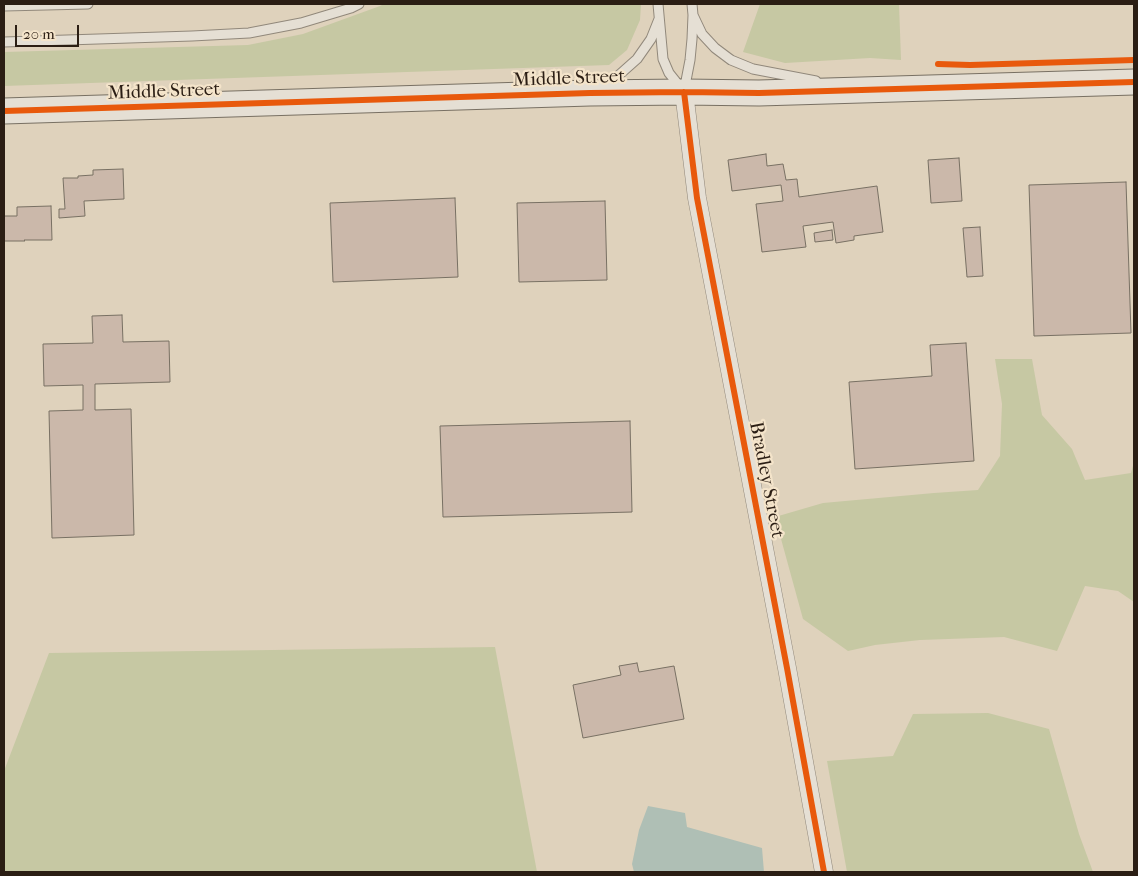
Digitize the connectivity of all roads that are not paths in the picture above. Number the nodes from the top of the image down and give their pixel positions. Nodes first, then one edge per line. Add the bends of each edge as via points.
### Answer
1 (88, 4) edge
2 (359, 4) edge
3 (658, 4) edge
4 (692, 4) edge
5 (4, 6) edge
6 (693, 15) junction
7 (659, 19) junction
8 (4, 42) edge
9 (1134, 82) edge
10 (860, 90) junction
11 (684, 92) junction
12 (590, 93) junction
13 (4, 111) edge
14 (824, 872) edge

1 - 5 lane
2 - 8 lane via 301,23 249,34
3 - 7 lane
4 - 6 lane
6 - 10 lane via 702,34 731,60 753,69
6 - 11 lane
7 - 11 lane via 663,59
7 - 12 lane via 638,59
9 - 10 street, Middle Street
10 - 11 street, Middle Street
11 - 12 street, Middle Street
11 - 14 street, Bradley Street via 697,198
12 - 13 street, Middle Street

